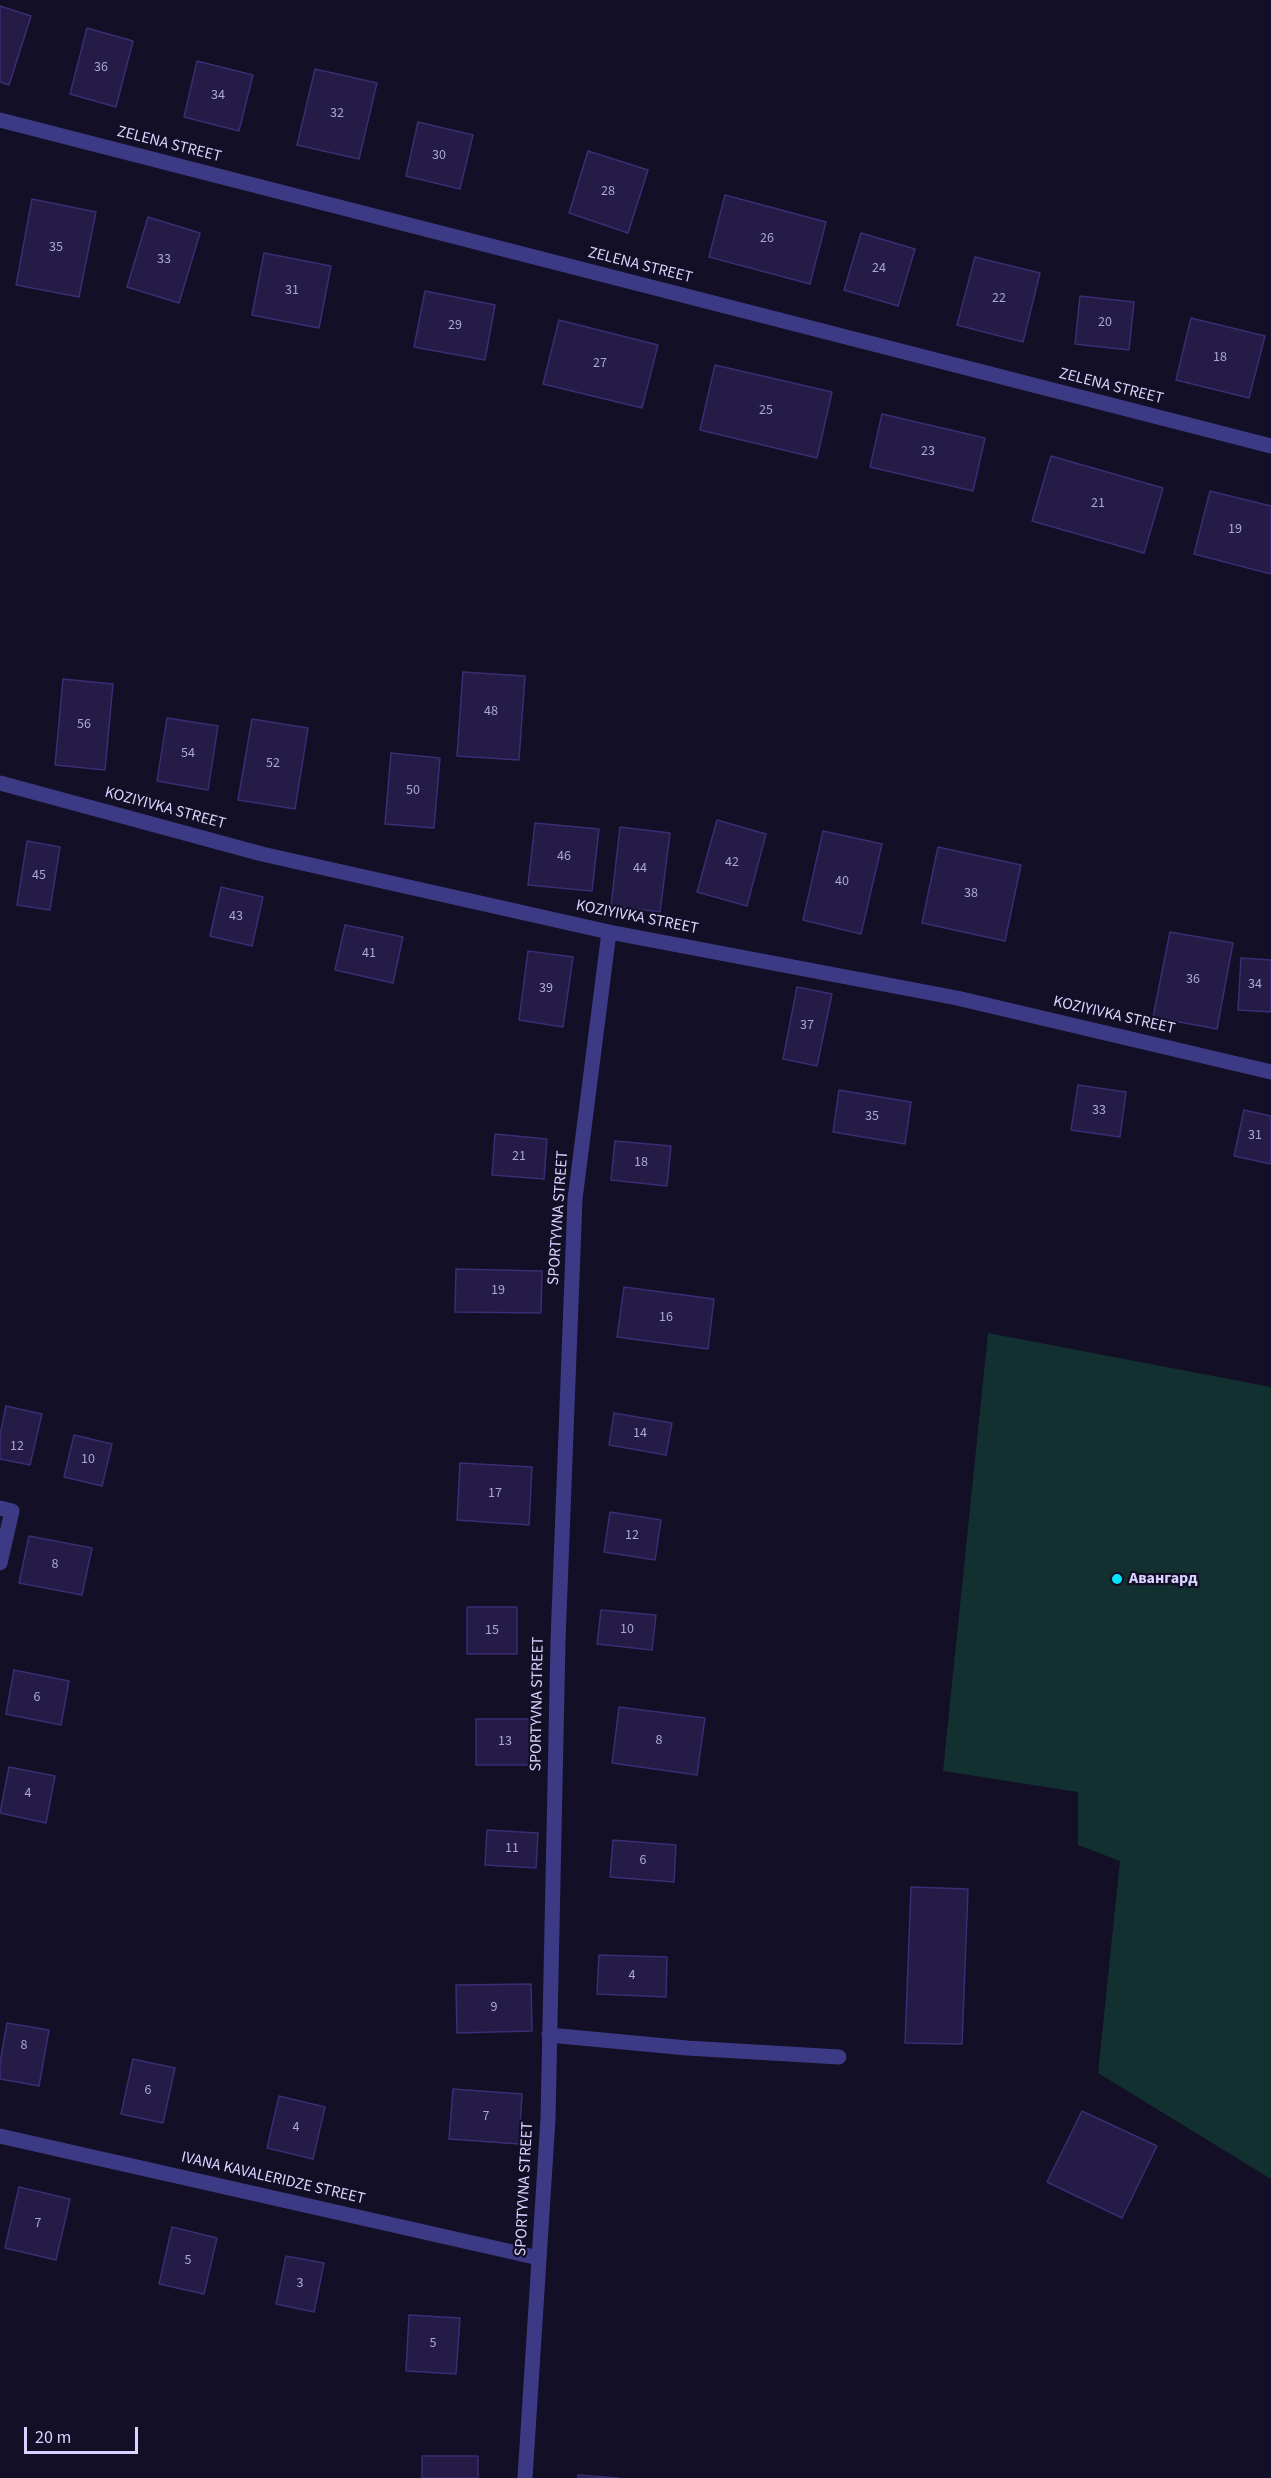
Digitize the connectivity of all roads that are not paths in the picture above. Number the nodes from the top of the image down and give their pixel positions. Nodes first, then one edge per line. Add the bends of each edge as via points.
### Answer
1 (0, 120) edge
2 (1271, 446) edge
3 (0, 783) edge
4 (609, 932) junction
5 (1271, 1072) edge
6 (0, 1508) edge
7 (0, 1563) edge
8 (549, 2035) junction
9 (839, 2057) dead end
10 (0, 2136) edge
11 (539, 2258) junction
12 (525, 2478) edge

1 - 2 street, ZELENA STREET
3 - 4 street, KOZIYIVKA STREET via 262,854
4 - 5 street, KOZIYIVKA STREET via 957,998
4 - 8 street, SPORTYVNA STREET via 575,1199 558,1641
6 - 7 street via 12,1511
8 - 9 street
8 - 11 street, SPORTYVNA STREET
10 - 11 street, IVANA KAVALERIDZE STREET
11 - 12 street, SPORTYVNA STREET

